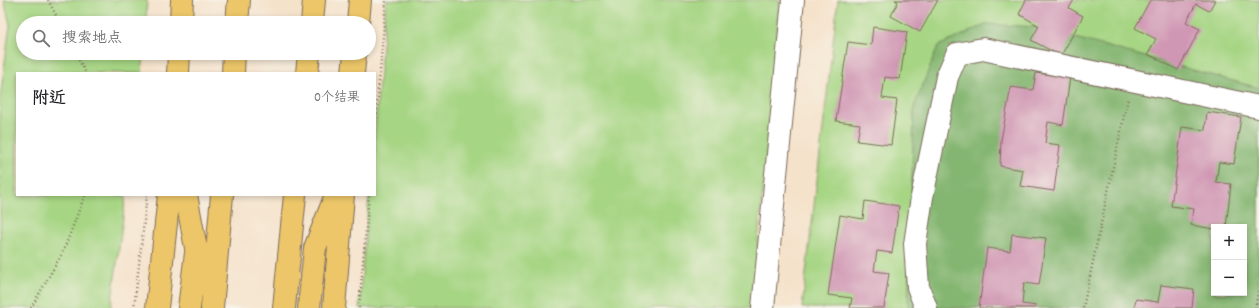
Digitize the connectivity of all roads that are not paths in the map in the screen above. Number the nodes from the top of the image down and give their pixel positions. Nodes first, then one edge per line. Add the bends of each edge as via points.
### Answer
1 (182, 0) edge
2 (239, 0) edge
3 (314, 0) edge
4 (360, 0) edge
5 (793, 0) edge
6 (181, 16) edge
7 (238, 16) edge
8 (313, 16) edge
9 (359, 16) edge
10 (179, 60) edge
11 (234, 60) edge
12 (308, 60) edge
13 (354, 60) edge
14 (178, 72) edge
15 (233, 72) edge
16 (307, 72) edge
17 (353, 72) edge
18 (1259, 107) edge
19 (169, 196) edge
20 (186, 196) edge
21 (222, 196) edge
22 (295, 196) edge
23 (336, 196) edge
24 (343, 196) edge
25 (196, 248) junction
26 (213, 303) edge
27 (157, 308) edge
28 (189, 308) edge
29 (284, 308) edge
30 (309, 308) edge
31 (334, 308) edge
32 (763, 308) edge
33 (926, 308) edge

1 - 6 main road
2 - 7 main road
3 - 8 main road
4 - 9 main road
5 - 32 street
10 - 14 main road
11 - 15 main road
12 - 16 main road
13 - 17 main road
18 - 33 street via 983,49 957,54 947,77 915,244 918,287
19 - 27 main road
20 - 25 main road
21 - 26 main road
22 - 29 main road
23 - 30 main road via 315,248
24 - 31 main road
25 - 26 main road
25 - 28 main road

